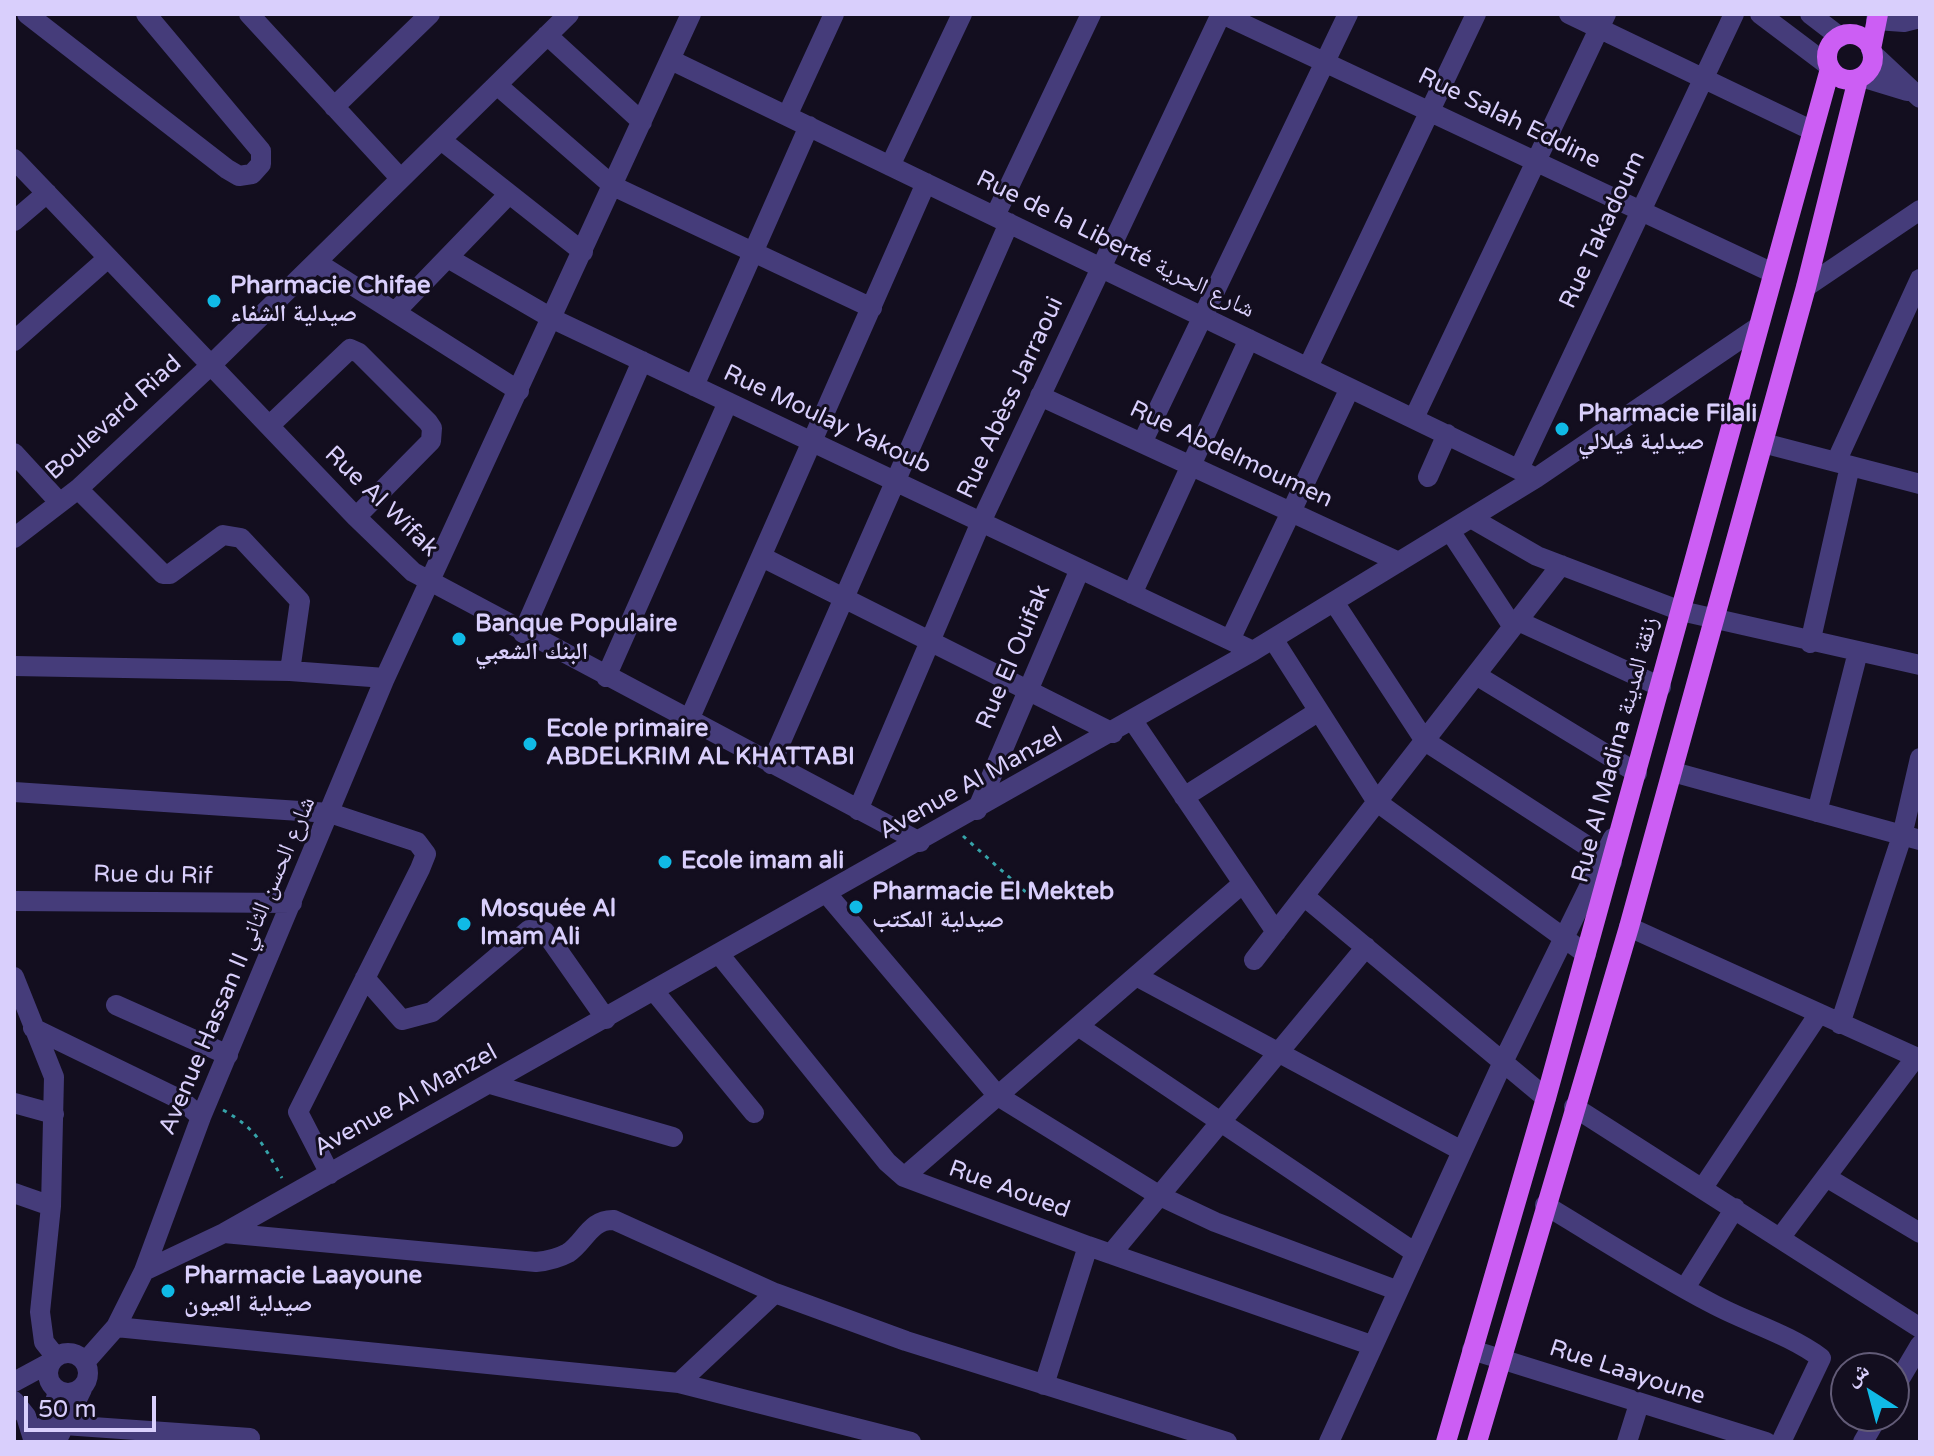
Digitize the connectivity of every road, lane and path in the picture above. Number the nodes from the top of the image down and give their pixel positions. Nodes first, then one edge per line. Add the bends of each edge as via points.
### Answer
1 (27, 14) edge
2 (146, 14) edge
3 (249, 14) edge
4 (430, 14) edge
5 (569, 14) edge
6 (691, 14) edge
7 (834, 14) edge
8 (962, 14) edge
9 (1091, 14) edge
10 (1221, 14) edge
11 (1348, 14) edge
12 (1476, 14) edge
13 (1569, 14) edge
14 (1734, 14) edge
15 (1760, 14) edge
16 (1810, 14) edge
17 (1849, 14) edge
18 (1877, 17) edge
19 (1920, 18) edge
20 (1602, 21) edge
21 (547, 35) junction
22 (1842, 36) junction
23 (1872, 51) junction
24 (671, 60) junction
25 (1324, 61) junction
26 (1830, 68) junction
27 (1703, 78) junction
28 (1860, 78) junction
29 (497, 85) junction
30 (1917, 96) edge
31 (334, 107) junction
32 (1431, 109) junction
33 (787, 116) junction
34 (642, 122) junction
35 (809, 126) junction
36 (1811, 130) junction
37 (441, 140) junction
38 (14, 159) edge
39 (1536, 160) junction
40 (890, 166) junction
41 (401, 179) junction
42 (926, 183) junction
43 (613, 186) junction
44 (47, 193) junction
45 (509, 194) junction
46 (1641, 211) junction
47 (1002, 219) junction
48 (1915, 220) edge
49 (14, 221) edge
50 (583, 252) junction
51 (751, 253) junction
52 (108, 258) junction
53 (448, 258) junction
54 (316, 262) junction
55 (1101, 267) junction
56 (1773, 273) junction
57 (1920, 279) edge
58 (1806, 287) junction
59 (872, 308) junction
60 (395, 312) junction
61 (1203, 316) junction
62 (553, 319) junction
63 (1758, 327) junction
64 (1249, 339) junction
65 (14, 341) edge
66 (642, 361) junction
67 (210, 366) junction
68 (1308, 367) junction
69 (694, 386) junction
70 (1350, 388) junction
71 (519, 391) junction
72 (1040, 396) junction
73 (728, 402) junction
74 (1414, 418) junction
75 (269, 426) junction
76 (1447, 434) junction
77 (814, 442) junction
78 (1142, 443) junction
79 (1763, 443) junction
80 (14, 453) edge
81 (1843, 464) junction
82 (1190, 465) junction
83 (1528, 474) junction
84 (1428, 477) dead end
85 (897, 482) junction
86 (1920, 484) edge
87 (78, 489) junction
88 (60, 503) junction
89 (1290, 511) junction
90 (356, 517) junction
91 (1471, 518) junction
92 (981, 522) junction
93 (1450, 531) junction
94 (14, 538) edge
95 (762, 557) junction
96 (1399, 562) junction
97 (1561, 565) junction
98 (1080, 569) junction
99 (427, 582) junction
100 (1132, 594) junction
101 (844, 599) junction
102 (1334, 602) junction
103 (1681, 611) junction
104 (1711, 619) junction
105 (1516, 624) junction
106 (523, 633) junction
107 (1273, 639) junction
108 (1230, 640) junction
109 (930, 642) junction
110 (1810, 643) junction
111 (1253, 651) junction
112 (1858, 652) junction
113 (1920, 665) edge
114 (14, 666) edge
115 (290, 671) junction
116 (1476, 675) junction
117 (606, 677) junction
118 (385, 678) junction
119 (1661, 687) junction
120 (1027, 690) junction
121 (1319, 711) junction
122 (689, 720) junction
123 (1133, 721) junction
124 (1113, 733) junction
125 (1425, 741) junction
126 (1920, 758) edge
127 (771, 764) junction
128 (1673, 772) junction
129 (1637, 773) junction
130 (14, 792) edge
131 (1184, 797) junction
132 (1377, 802) junction
133 (858, 810) junction
134 (977, 810) junction
135 (1817, 812) junction
136 (330, 813) junction
137 (952, 824) junction
138 (1911, 838) edge
139 (920, 842) junction
140 (1608, 860) junction
141 (1242, 884) junction
142 (827, 894) junction
143 (1028, 894) dead end
144 (1304, 896) junction
145 (14, 901) edge
146 (292, 903) junction
147 (1629, 927) junction
148 (1276, 932) junction
149 (1563, 937) junction
150 (1366, 947) junction
151 (719, 954) junction
152 (1586, 954) junction
153 (1254, 960) dead end
154 (1136, 976) junction
155 (14, 977) edge
156 (365, 978) junction
157 (654, 991) junction
158 (116, 1005) dead end
159 (1818, 1015) junction
160 (25, 1016) edge
161 (606, 1019) junction
162 (1840, 1024) junction
163 (1078, 1026) junction
164 (1279, 1052) junction
165 (228, 1055) junction
166 (1918, 1058) edge
167 (1503, 1062) junction
168 (490, 1084) junction
169 (998, 1096) junction
170 (1546, 1098) junction
171 (14, 1103) edge
172 (1574, 1107) junction
173 (205, 1109) junction
174 (754, 1113) dead end
175 (54, 1114) junction
176 (1220, 1122) junction
177 (673, 1137) dead end
178 (1462, 1151) junction
179 (330, 1174) junction
180 (904, 1177) junction
181 (1826, 1177) junction
182 (1702, 1189) junction
183 (14, 1193) edge
184 (291, 1195) junction
185 (1160, 1196) junction
186 (1545, 1205) junction
187 (51, 1206) junction
188 (1735, 1208) junction
189 (224, 1233) junction
190 (1920, 1233) edge
191 (1780, 1238) junction
192 (1088, 1246) junction
193 (1414, 1252) junction
194 (1111, 1254) junction
195 (144, 1271) junction
196 (1685, 1288) junction
197 (1396, 1290) junction
198 (775, 1293) junction
199 (116, 1327) junction
200 (1920, 1328) edge
201 (1371, 1345) junction
202 (1472, 1350) junction
203 (54, 1360) junction
204 (1501, 1360) junction
205 (85, 1362) junction
206 (14, 1382) edge
207 (679, 1383) junction
208 (1044, 1385) junction
209 (82, 1389) junction
210 (58, 1391) junction
211 (14, 1401) edge
212 (1639, 1404) junction
213 (60, 1434) edge
214 (853, 1435) edge
215 (1724, 1437) edge
216 (250, 1438) dead end
217 (35, 1442) edge
218 (911, 1442) edge
219 (1227, 1442) edge
220 (1329, 1442) edge
221 (1446, 1442) edge
222 (1477, 1442) edge
223 (1627, 1442) edge
224 (1766, 1442) edge
225 (1781, 1442) edge

1 - 2 street via 227,169 239,176 252,174 261,164 261,151
3 - 31 street
4 - 31 street
5 - 21 street, Boulevard Riad
6 - 24 street, Avenue Hassan II شارع الحسن الثاني
7 - 33 street
8 - 40 street
9 - 47 street
10 - 25 street, Rue Salah Eddine
10 - 55 street, Rue Abèss Jarraoui
11 - 25 street
12 - 32 street
13 - 20 street
14 - 27 street, Rue Takadoum
15 - 26 street
16 - 22 street
17 - 22 main road
18 - 19 street via 1904,22
18 - 23 main road
20 - 27 street
20 - 39 street
21 - 29 street, Boulevard Riad
21 - 34 street
22 - 23 main road via 1857,36
22 - 26 main road via 1827,52
23 - 28 main road via 1872,64
23 - 30 street
24 - 33 street, Rue de la Liberté شارع الحرية
24 - 34 street, Avenue Hassan II شارع الحسن الثاني
25 - 32 street, Rue Salah Eddine
25 - 61 street
26 - 28 main road via 1845,80
26 - 36 main road, Rue Al Madina زنقة المدينة
27 - 36 street
27 - 46 street, Rue Takadoum
28 - 30 street
28 - 58 main road
29 - 37 street, Boulevard Riad
29 - 43 street
31 - 41 street
32 - 39 street, Rue Salah Eddine
32 - 68 street
33 - 35 street, Rue de la Liberté شارع الحرية
34 - 43 street, Avenue Hassan II شارع الحسن الثاني
35 - 40 street, Rue de la Liberté شارع الحرية
35 - 51 street
36 - 56 main road, Rue Al Madina زنقة المدينة
37 - 41 street, Boulevard Riad
37 - 45 street
38 - 44 street, Rue Al Wifak
39 - 46 street, Rue Salah Eddine
39 - 74 street
40 - 42 street, Rue de la Liberté شارع الحرية
41 - 54 street, Boulevard Riad
42 - 47 street, Rue de la Liberté شارع الحرية
42 - 59 street
43 - 50 street, Avenue Hassan II شارع الحسن الثاني
43 - 51 street
44 - 49 street
44 - 52 street, Rue Al Wifak
45 - 50 street
45 - 53 street
46 - 56 street, Rue Salah Eddine
46 - 83 street, Rue Takadoum
47 - 55 street, Rue de la Liberté شارع الحرية
47 - 85 street
48 - 58 street
50 - 62 street, Avenue Hassan II شارع الحسن الثاني
51 - 59 street
51 - 69 street
52 - 65 street
52 - 67 street, Rue Al Wifak
53 - 60 street
53 - 62 street, Rue Moulay Yakoub
54 - 60 street
54 - 67 street, Boulevard Riad
55 - 61 street, Rue de la Liberté شارع الحرية
55 - 72 street, Rue Abèss Jarraoui
56 - 63 main road, Rue Al Madina زنقة المدينة
57 - 81 street
58 - 79 main road
59 - 77 street
60 - 71 street
61 - 64 street, Rue de la Liberté شارع الحرية
61 - 78 street
62 - 66 street, Rue Moulay Yakoub
62 - 71 street, Avenue Hassan II شارع الحسن الثاني
63 - 83 street, Avenue Al Manzel
63 - 103 main road, Rue Al Madina زنقة المدينة
64 - 68 street, Rue de la Liberté شارع الحرية
64 - 82 street
66 - 69 street, Rue Moulay Yakoub
66 - 106 street
67 - 75 street, Rue Al Wifak
67 - 87 street, Boulevard Riad
68 - 70 street, Rue de la Liberté شارع الحرية
69 - 73 street, Rue Moulay Yakoub
70 - 74 street, Rue de la Liberté شارع الحرية
70 - 89 street
71 - 99 street, Avenue Hassan II شارع الحسن الثاني
72 - 78 street, Rue Abdelmoumen
72 - 92 street, Rue Abèss Jarraoui
73 - 77 street, Rue Moulay Yakoub
73 - 117 street
74 - 76 street, Rue de la Liberté شارع الحرية
75 - 90 street, Rue Al Wifak
75 - 90 street via 350,349 428,422 431,441
76 - 83 street, Rue de la Liberté شارع الحرية
76 - 84 street
77 - 85 street, Rue Moulay Yakoub
77 - 95 street
78 - 82 street, Rue Abdelmoumen
79 - 81 street
79 - 104 main road
80 - 88 street
81 - 86 street
81 - 110 street
82 - 89 street, Rue Abdelmoumen
82 - 100 street
83 - 91 street, Avenue Al Manzel
85 - 92 street, Rue Moulay Yakoub
85 - 101 street
87 - 88 street, Boulevard Riad
87 - 115 street via 163,574 223,535 241,538 300,601
88 - 94 street, Boulevard Riad
89 - 96 street, Rue Abdelmoumen
89 - 108 street
90 - 99 street, Rue Al Wifak
91 - 93 street, Avenue Al Manzel
91 - 97 street via 1514,545
92 - 98 street, Rue Moulay Yakoub
92 - 109 street, Rue Abèss Jarraoui
93 - 96 street, Avenue Al Manzel
93 - 105 street
95 - 101 street
95 - 122 street
96 - 102 street, Avenue Al Manzel
97 - 103 street
97 - 105 street
98 - 100 street, Rue Moulay Yakoub
98 - 120 street, Rue El Ouifak
99 - 106 street, Rue Al Wifak
99 - 118 street, Avenue Hassan II شارع الحسن الثاني
100 - 108 street, Rue Moulay Yakoub
101 - 109 street
101 - 127 street
102 - 107 street, Avenue Al Manzel
102 - 125 street
103 - 104 street
103 - 119 main road, Rue Al Madina زنقة المدينة
104 - 110 street
104 - 128 main road
105 - 116 street
105 - 119 street
106 - 117 street, Rue Al Wifak
107 - 111 street, Avenue Al Manzel
107 - 121 street
108 - 111 street, Rue Moulay Yakoub
109 - 120 street
109 - 133 street, Rue Abèss Jarraoui
110 - 112 street
111 - 123 street, Avenue Al Manzel
112 - 113 street
112 - 135 street
114 - 115 street
115 - 118 street
116 - 125 street
116 - 129 street
117 - 122 street, Rue Al Wifak
118 - 136 street, Avenue Hassan II شارع الحسن الثاني
119 - 129 main road, Rue Al Madina زنقة المدينة
120 - 124 street
120 - 134 street, Rue El Ouifak
121 - 131 street
121 - 132 street
122 - 127 street, Rue Al Wifak
123 - 124 street, Avenue Al Manzel
123 - 131 street
124 - 134 street, Avenue Al Manzel
125 - 132 street
125 - 140 street
126 - 138 street
127 - 133 street, Rue Al Wifak
128 - 135 street
128 - 147 main road
129 - 140 main road, Rue Al Madina زنقة المدينة
130 - 136 street
131 - 141 street
132 - 144 street
132 - 149 street
133 - 139 street, Rue Al Wifak
134 - 137 street, Avenue Al Manzel
135 - 138 street
136 - 146 street, Avenue Hassan II شارع الحسن الثاني
136 - 156 street via 417,842 426,854
137 - 139 street, Avenue Al Manzel
137 - 143 path
138 - 162 street
139 - 142 street, Avenue Al Manzel
140 - 149 street
140 - 152 main road, Rue Al Madina زنقة المدينة
141 - 148 street
141 - 154 street
142 - 151 street, Avenue Al Manzel
142 - 169 street
144 - 148 street
144 - 150 street
145 - 146 street, Rue du Rif
146 - 165 street, Avenue Hassan II شارع الحسن الثاني
147 - 159 street
147 - 172 main road
148 - 153 street
149 - 152 street
149 - 167 street
150 - 164 street
150 - 167 street
151 - 157 street, Avenue Al Manzel
151 - 180 street, Rue Aoued
152 - 170 main road, Rue Al Madina زنقة المدينة
154 - 163 street
154 - 164 street
155 - 160 street
156 - 161 street via 402,1020 432,1012 529,930 545,932
156 - 179 street via 298,1112
157 - 161 street, Avenue Al Manzel
157 - 174 street
158 - 165 street
159 - 162 street
159 - 182 street
160 - 173 street
160 - 175 street via 54,1077
161 - 168 street, Avenue Al Manzel
162 - 166 street
163 - 169 street
163 - 176 street
164 - 176 street
164 - 178 street
165 - 173 street, Avenue Hassan II شارع الحسن الثاني
166 - 181 street
167 - 170 street
167 - 178 street
168 - 177 street
168 - 179 street, Avenue Al Manzel
169 - 180 street
169 - 185 street
170 - 202 main road, Rue Al Madina زنقة المدينة
171 - 175 street
172 - 182 street
172 - 186 main road
173 - 184 path via 245,1122
173 - 195 street, Avenue Hassan II شارع الحسن الثاني
175 - 187 street
176 - 185 street
176 - 193 street
178 - 193 street
179 - 184 street, Avenue Al Manzel
180 - 192 street, Rue Aoued
181 - 190 street
181 - 191 street
182 - 188 street
183 - 187 street
184 - 189 street, Avenue Al Manzel
185 - 194 street
185 - 197 street
186 - 196 street
186 - 204 main road
187 - 203 street via 40,1312 44,1342
188 - 191 street
188 - 196 street
189 - 195 street, Avenue Al Manzel
189 - 198 street via 536,1262 554,1260 598,1222 614,1220
191 - 200 street
192 - 194 street, Rue Aoued
192 - 208 street
193 - 197 street
194 - 201 street, Rue Aoued
195 - 199 street, Avenue Hassan II شارع الحسن الثاني
196 - 225 street via 1745,1321 1793,1337 1821,1358
197 - 201 street
198 - 207 street
198 - 208 street
199 - 205 street, Avenue Hassan II شارع الحسن الثاني
199 - 207 street
201 - 220 street
202 - 204 street, Rue Laayoune
202 - 221 main road, Rue Al Madina زنقة المدينة
203 - 205 street via 75,1354
203 - 206 street
203 - 210 street via 48,1378
204 - 212 street, Rue Laayoune
204 - 222 main road
205 - 209 street via 88,1381
207 - 214 street
208 - 219 street
209 - 210 street
209 - 213 street
210 - 217 street
211 - 217 street
212 - 215 street, Rue Laayoune
212 - 223 street
213 - 216 street
214 - 218 street
215 - 224 street, Rue Laayoune

